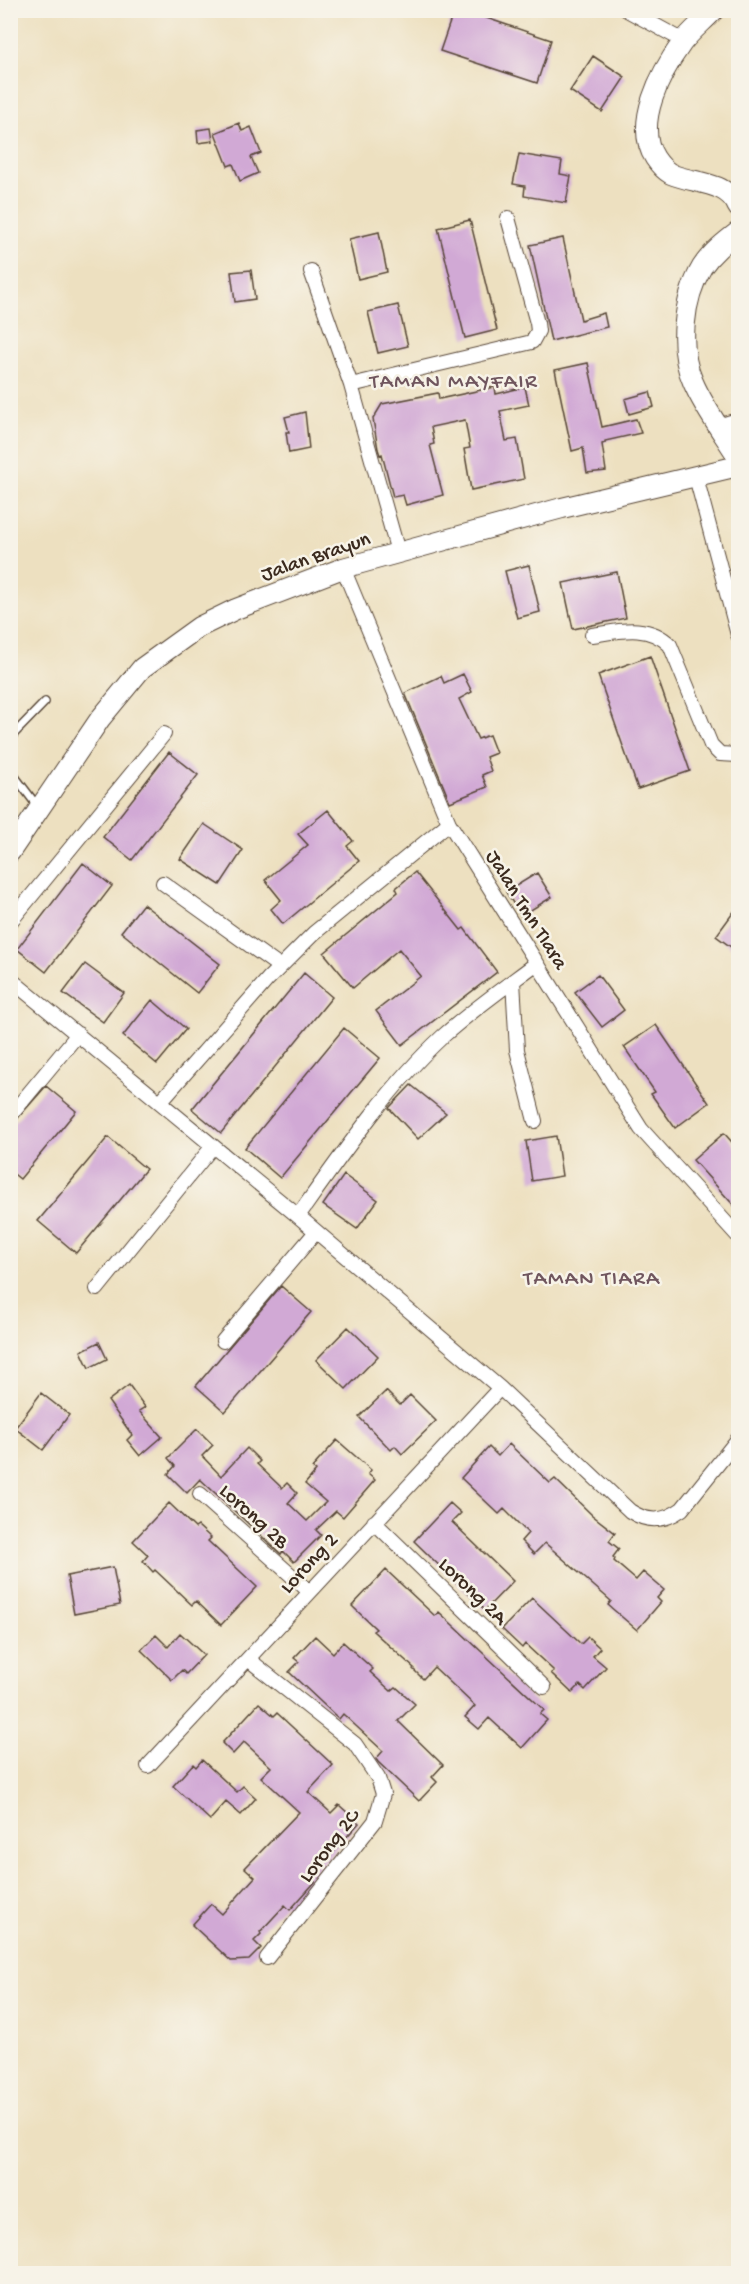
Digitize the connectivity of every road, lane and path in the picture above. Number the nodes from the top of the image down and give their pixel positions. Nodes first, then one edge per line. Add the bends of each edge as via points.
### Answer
1 (627, 10) edge
2 (714, 10) edge
3 (684, 41) junction
4 (738, 207) edge
5 (508, 218) dead end
6 (738, 232) edge
7 (311, 271) dead end
8 (351, 385) junction
9 (738, 420) edge
10 (718, 426) junction
11 (738, 457) edge
12 (738, 466) edge
13 (696, 477) junction
14 (398, 552) junction
15 (343, 568) junction
16 (592, 635) dead end
17 (738, 635) edge
18 (45, 702) dead end
19 (164, 734) dead end
20 (10, 738) edge
21 (738, 755) edge
22 (10, 770) edge
23 (39, 809) junction
24 (449, 823) junction
25 (10, 852) edge
26 (163, 883) dead end
27 (10, 922) edge
28 (537, 963) junction
29 (279, 967) junction
30 (10, 978) edge
31 (513, 981) junction
32 (78, 1034) junction
33 (160, 1102) junction
34 (10, 1116) edge
35 (535, 1121) dead end
36 (213, 1146) junction
37 (298, 1216) junction
38 (315, 1233) junction
39 (738, 1236) edge
40 (97, 1289) dead end
41 (223, 1341) dead end
42 (500, 1388) junction
43 (738, 1439) edge
44 (200, 1494) dead end
45 (374, 1522) junction
46 (310, 1592) junction
47 (248, 1659) junction
48 (544, 1687) dead end
49 (148, 1766) dead end
50 (267, 1958) dead end

1 - 3 street
2 - 3 main road
3 - 4 main road via 669,63 647,114 648,146 670,173 717,187 735,199
5 - 8 street via 537,323 538,332 532,342
6 - 10 main road via 723,242 702,268 692,290 683,346 693,382
7 - 8 street
8 - 14 street
9 - 10 street
10 - 11 main road
12 - 13 main road, Jalan Brayun
13 - 14 main road, Jalan Brayun
13 - 17 street
14 - 15 main road, Jalan Brayun
15 - 23 main road, Jalan Brayun via 199,627 142,668 100,719
15 - 24 street, Jalan Tmn TIara
16 - 21 street via 637,629 664,639 670,645 711,745 720,754
18 - 20 lane
19 - 27 street
22 - 23 lane
23 - 25 main road, Jalan Brayun
24 - 28 street, Jalan Tmn TIara
24 - 29 street via 314,933
26 - 29 street
28 - 31 street
28 - 39 street, Jalan Tmn TIara via 640,1129
29 - 33 street
30 - 32 street
31 - 35 street via 517,1050
31 - 37 street via 441,1038 407,1074
32 - 33 street
32 - 34 street
33 - 36 street
36 - 37 street
36 - 40 street
37 - 38 street
38 - 41 street
38 - 42 street
42 - 43 street via 639,1518 662,1520 682,1509
42 - 45 street, Lorong 2
44 - 46 street, Lorong 2B
45 - 46 street, Lorong 2
45 - 48 street, Lorong 2A
46 - 47 street, Lorong 2
47 - 49 street, Lorong 2
47 - 50 street, Lorong 2C via 355,1744 378,1778 383,1794 375,1821

